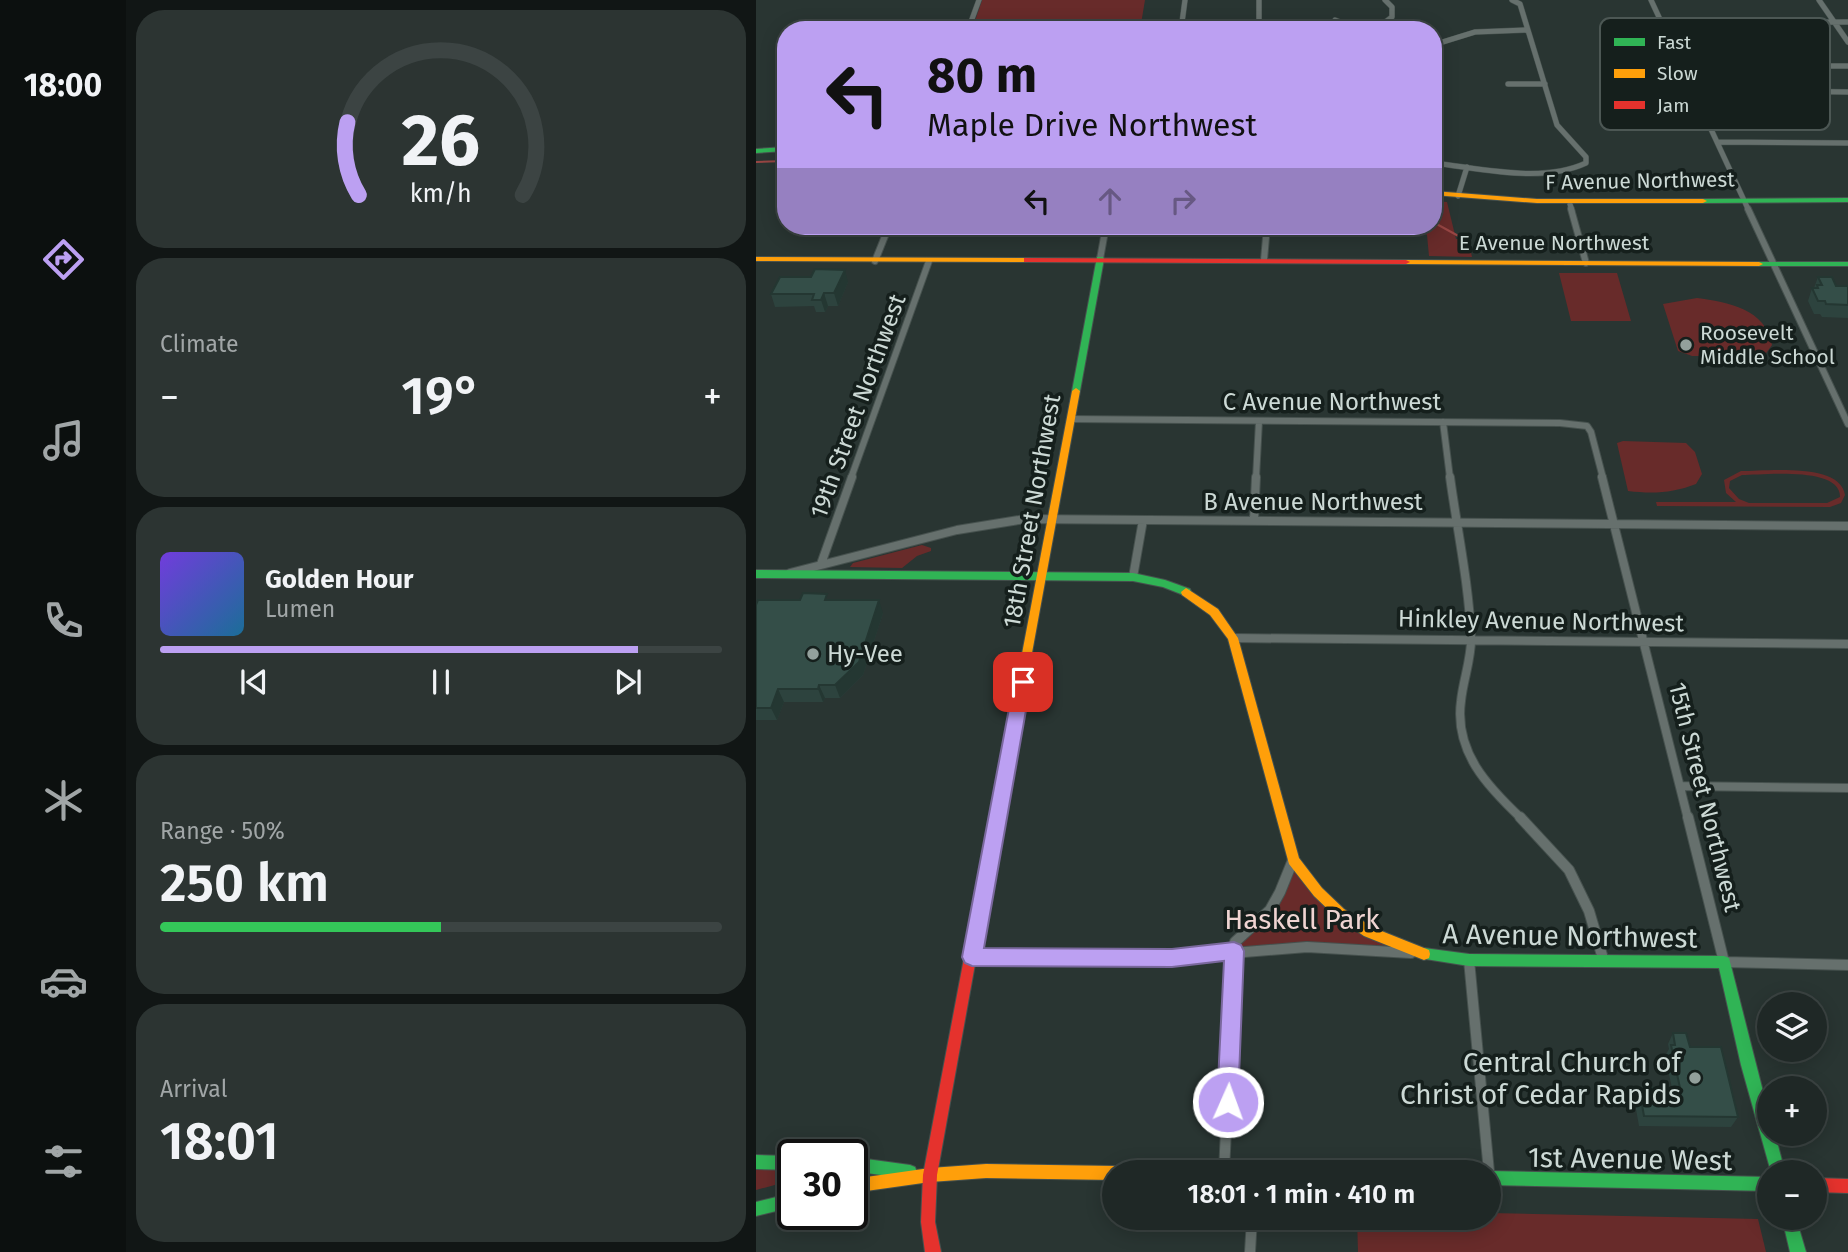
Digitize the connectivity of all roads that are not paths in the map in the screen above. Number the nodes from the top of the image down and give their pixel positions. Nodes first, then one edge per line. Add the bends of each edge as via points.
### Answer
1 (979, 0) edge
2 (1185, 0) edge
3 (1259, 0) edge
4 (1401, 0) edge
5 (1512, 0) edge
6 (1651, 0) edge
7 (1819, 0) edge
8 (1387, 1) edge
9 (1660, 18) edge
10 (971, 21) edge
11 (1182, 21) edge
12 (1259, 21) edge
13 (1390, 21) edge
14 (1830, 22) edge
15 (1835, 22) junction
16 (1848, 22) edge
17 (1528, 30) junction
18 (1442, 42) edge
19 (1848, 42) edge
20 (1830, 66) edge
21 (1848, 66) edge
22 (1508, 83) dead end
23 (1545, 84) junction
24 (1830, 92) edge
25 (1848, 92) edge
26 (1711, 130) edge
27 (1717, 142) junction
28 (1848, 143) edge
29 (777, 150) edge
30 (756, 151) edge
31 (1442, 164) edge
32 (1467, 167) junction
33 (1442, 193) edge
34 (1458, 196) junction
35 (1743, 198) junction
36 (1848, 200) edge
37 (1570, 204) junction
38 (885, 235) edge
39 (1104, 235) edge
40 (1266, 235) edge
41 (756, 259) edge
42 (1100, 260) junction
43 (1264, 260) junction
44 (875, 261) junction
45 (929, 261) junction
46 (1586, 263) junction
47 (1774, 264) junction
48 (1848, 264) edge
49 (1070, 419) junction
50 (1259, 421) junction
51 (1443, 422) junction
52 (1848, 424) edge
53 (1591, 432) joint
54 (1052, 519) junction
55 (1143, 520) junction
56 (1254, 520) junction
57 (1457, 522) junction
58 (1614, 523) junction
59 (1848, 526) edge
60 (821, 564) junction
61 (756, 574) edge
62 (785, 574) junction
63 (1040, 577) junction
64 (1133, 578) junction
65 (1234, 638) junction
66 (1471, 639) junction
67 (1645, 641) junction
68 (1848, 644) edge
69 (1681, 786) junction
70 (1848, 788) edge
71 (1293, 860) junction
72 (1234, 951) junction
73 (1418, 953) junction
74 (972, 957) junction
75 (1469, 960) junction
76 (1604, 962) junction
77 (1724, 962) junction
78 (1848, 965) edge
79 (1225, 1160) edge
80 (1488, 1160) edge
81 (1775, 1160) edge
82 (756, 1162) edge
83 (777, 1163) edge
84 (868, 1166) edge
85 (1102, 1173) edge
86 (930, 1175) junction
87 (1501, 1178) edge
88 (868, 1184) edge
89 (1757, 1184) edge
90 (1827, 1185) edge
91 (1848, 1186) edge
92 (777, 1204) edge
93 (756, 1209) edge
94 (1251, 1230) edge
95 (1793, 1230) edge
96 (933, 1252) edge
97 (1250, 1252) edge
98 (1798, 1252) edge

1 - 10 street
2 - 11 street
3 - 12 street
4 - 8 street
5 - 17 street via 1520,4
6 - 9 street
7 - 15 street
8 - 13 street via 1392,7
14 - 15 street
15 - 16 street
15 - 19 street
17 - 18 street via 1475,32
17 - 23 street
20 - 21 street
22 - 23 street
23 - 32 street via 1557,125 1586,157 1586,163 1573,170
24 - 25 street
26 - 27 street
27 - 28 street
27 - 35 street
29 - 30 street
31 - 32 street
32 - 34 street
33 - 34 street, F Avenue Northwest
34 - 37 street, F Avenue Northwest
35 - 36 street, F Avenue Northwest
35 - 37 street, F Avenue Northwest
35 - 47 street
37 - 46 street
38 - 44 street, 19th Street Northwest
39 - 42 street, 18th Street Northwest
40 - 43 street
41 - 44 street, E Avenue Northwest
42 - 43 street, E Avenue Northwest
42 - 45 street, E Avenue Northwest
42 - 49 street, 18th Street Northwest
43 - 46 street, E Avenue Northwest
44 - 45 street, E Avenue Northwest
45 - 60 street, 19th Street Northwest
46 - 47 street, E Avenue Northwest
47 - 48 street, E Avenue Northwest
47 - 52 street
49 - 50 street, C Avenue Northwest
49 - 54 street, 18th Street Northwest
50 - 51 street, C Avenue Northwest
50 - 56 street
51 - 53 street, C Avenue Northwest via 1578,423
51 - 57 street
53 - 58 street, 15th Street Northwest
54 - 55 street, B Avenue Northwest
54 - 60 street, B Avenue Northwest via 957,530
54 - 63 street, 18th Street Northwest
55 - 56 street, B Avenue Northwest
55 - 64 street
56 - 57 street, B Avenue Northwest
57 - 58 street, B Avenue Northwest
57 - 66 street
58 - 59 street, B Avenue Northwest
58 - 67 street, 15th Street Northwest
60 - 62 street, B Avenue Northwest
61 - 62 street
62 - 63 street
63 - 64 street
63 - 74 street, 18th Street Northwest
64 - 65 street via 1195,596 1223,620
65 - 66 street, Hinkley Avenue Northwest
65 - 71 street
66 - 67 street, Hinkley Avenue Northwest
66 - 76 street via 1460,704 1466,748 1492,791 1569,870 1589,911
67 - 68 street, Hinkley Avenue Northwest
67 - 69 street, 15th Street Northwest
69 - 70 street
69 - 77 street, 15th Street Northwest
71 - 72 street via 1279,896 1261,921 1235,942
71 - 73 street, A Avenue Northwest via 1340,913 1369,932
72 - 73 street via 1307,947
72 - 74 street via 1172,958
72 - 79 street
73 - 75 street, A Avenue Northwest
74 - 86 street, 18th Street Northwest
75 - 76 street, A Avenue Northwest
75 - 80 street
76 - 77 street, A Avenue Northwest
77 - 78 street, A Avenue Northwest
77 - 81 street, 15th Street Northwest
82 - 83 street
84 - 86 street
85 - 86 street
86 - 88 street
86 - 96 street, 18th Street Northwest via 928,1222
87 - 89 street, 1st Avenue West
90 - 91 street
92 - 93 street
94 - 97 street
95 - 98 street

